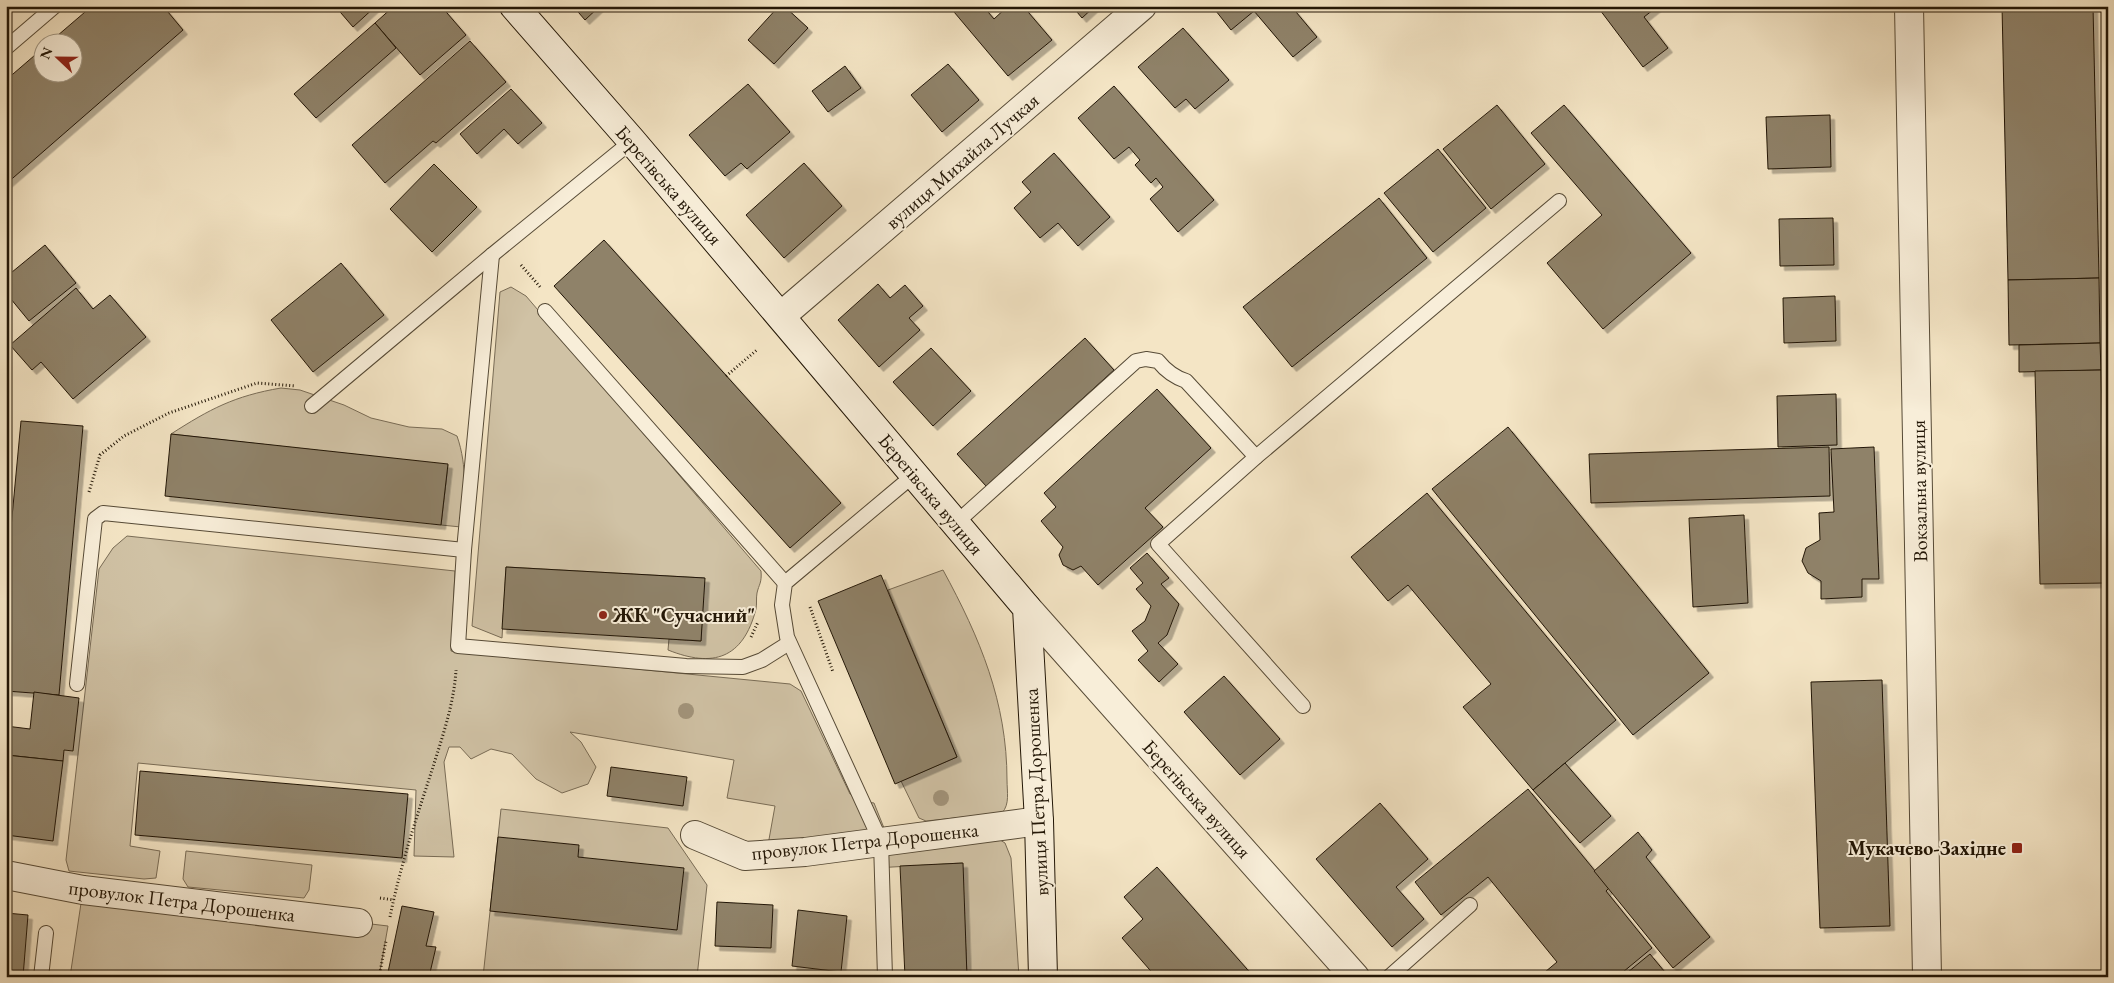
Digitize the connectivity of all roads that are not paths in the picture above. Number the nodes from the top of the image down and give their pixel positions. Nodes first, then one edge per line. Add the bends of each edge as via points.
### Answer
1 (55, 6) edge
2 (514, 6) edge
3 (1142, 6) edge
4 (1910, 6) edge
5 (6, 48) edge
6 (632, 141) junction
7 (1559, 201) dead end
8 (492, 255) junction
9 (544, 311) dead end
10 (781, 316) junction
11 (312, 406) dead end
12 (1256, 457) junction
13 (915, 474) junction
14 (956, 523) junction
15 (464, 550) junction
16 (785, 584) junction
17 (1027, 608) junction
18 (790, 644) junction
19 (77, 684) dead end
20 (1303, 706) dead end
21 (1039, 821) junction
22 (695, 835) dead end
23 (881, 842) junction
24 (6, 875) edge
25 (1470, 905) dead end
26 (358, 923) dead end
27 (46, 933) dead end
28 (41, 977) edge
29 (885, 977) edge
30 (1043, 977) edge
31 (1355, 977) edge
32 (1390, 977) edge
33 (1927, 977) edge

1 - 5 lane
2 - 6 street, Берегівська вулиця
3 - 10 street, вулиця Михайла Лучкая
4 - 33 street, Вокзальна вулиця
6 - 8 lane
6 - 10 street, Берегівська вулиця
7 - 12 lane
8 - 11 lane
8 - 15 lane
9 - 16 lane
10 - 13 street, Берегівська вулиця
12 - 14 lane via 1186,380 1177,378 1158,361 1136,361
12 - 20 lane via 1158,544
13 - 14 street, Берегівська вулиця
13 - 16 lane
14 - 17 street, Берегівська вулиця
15 - 18 lane via 458,646 743,668
15 - 19 lane via 102,513 95,518
16 - 18 lane via 782,604
17 - 21 street, вулиця Петра Дорошенка
17 - 31 street, Берегівська вулиця
18 - 23 lane
21 - 23 street, провулок Петра Дорошенка
21 - 30 street, вулиця Петра Дорошенка
22 - 23 street, провулок Петра Дорошенка via 746,856
23 - 29 lane
24 - 26 street, провулок Петра Дорошенка via 84,890
25 - 32 lane
27 - 28 lane

